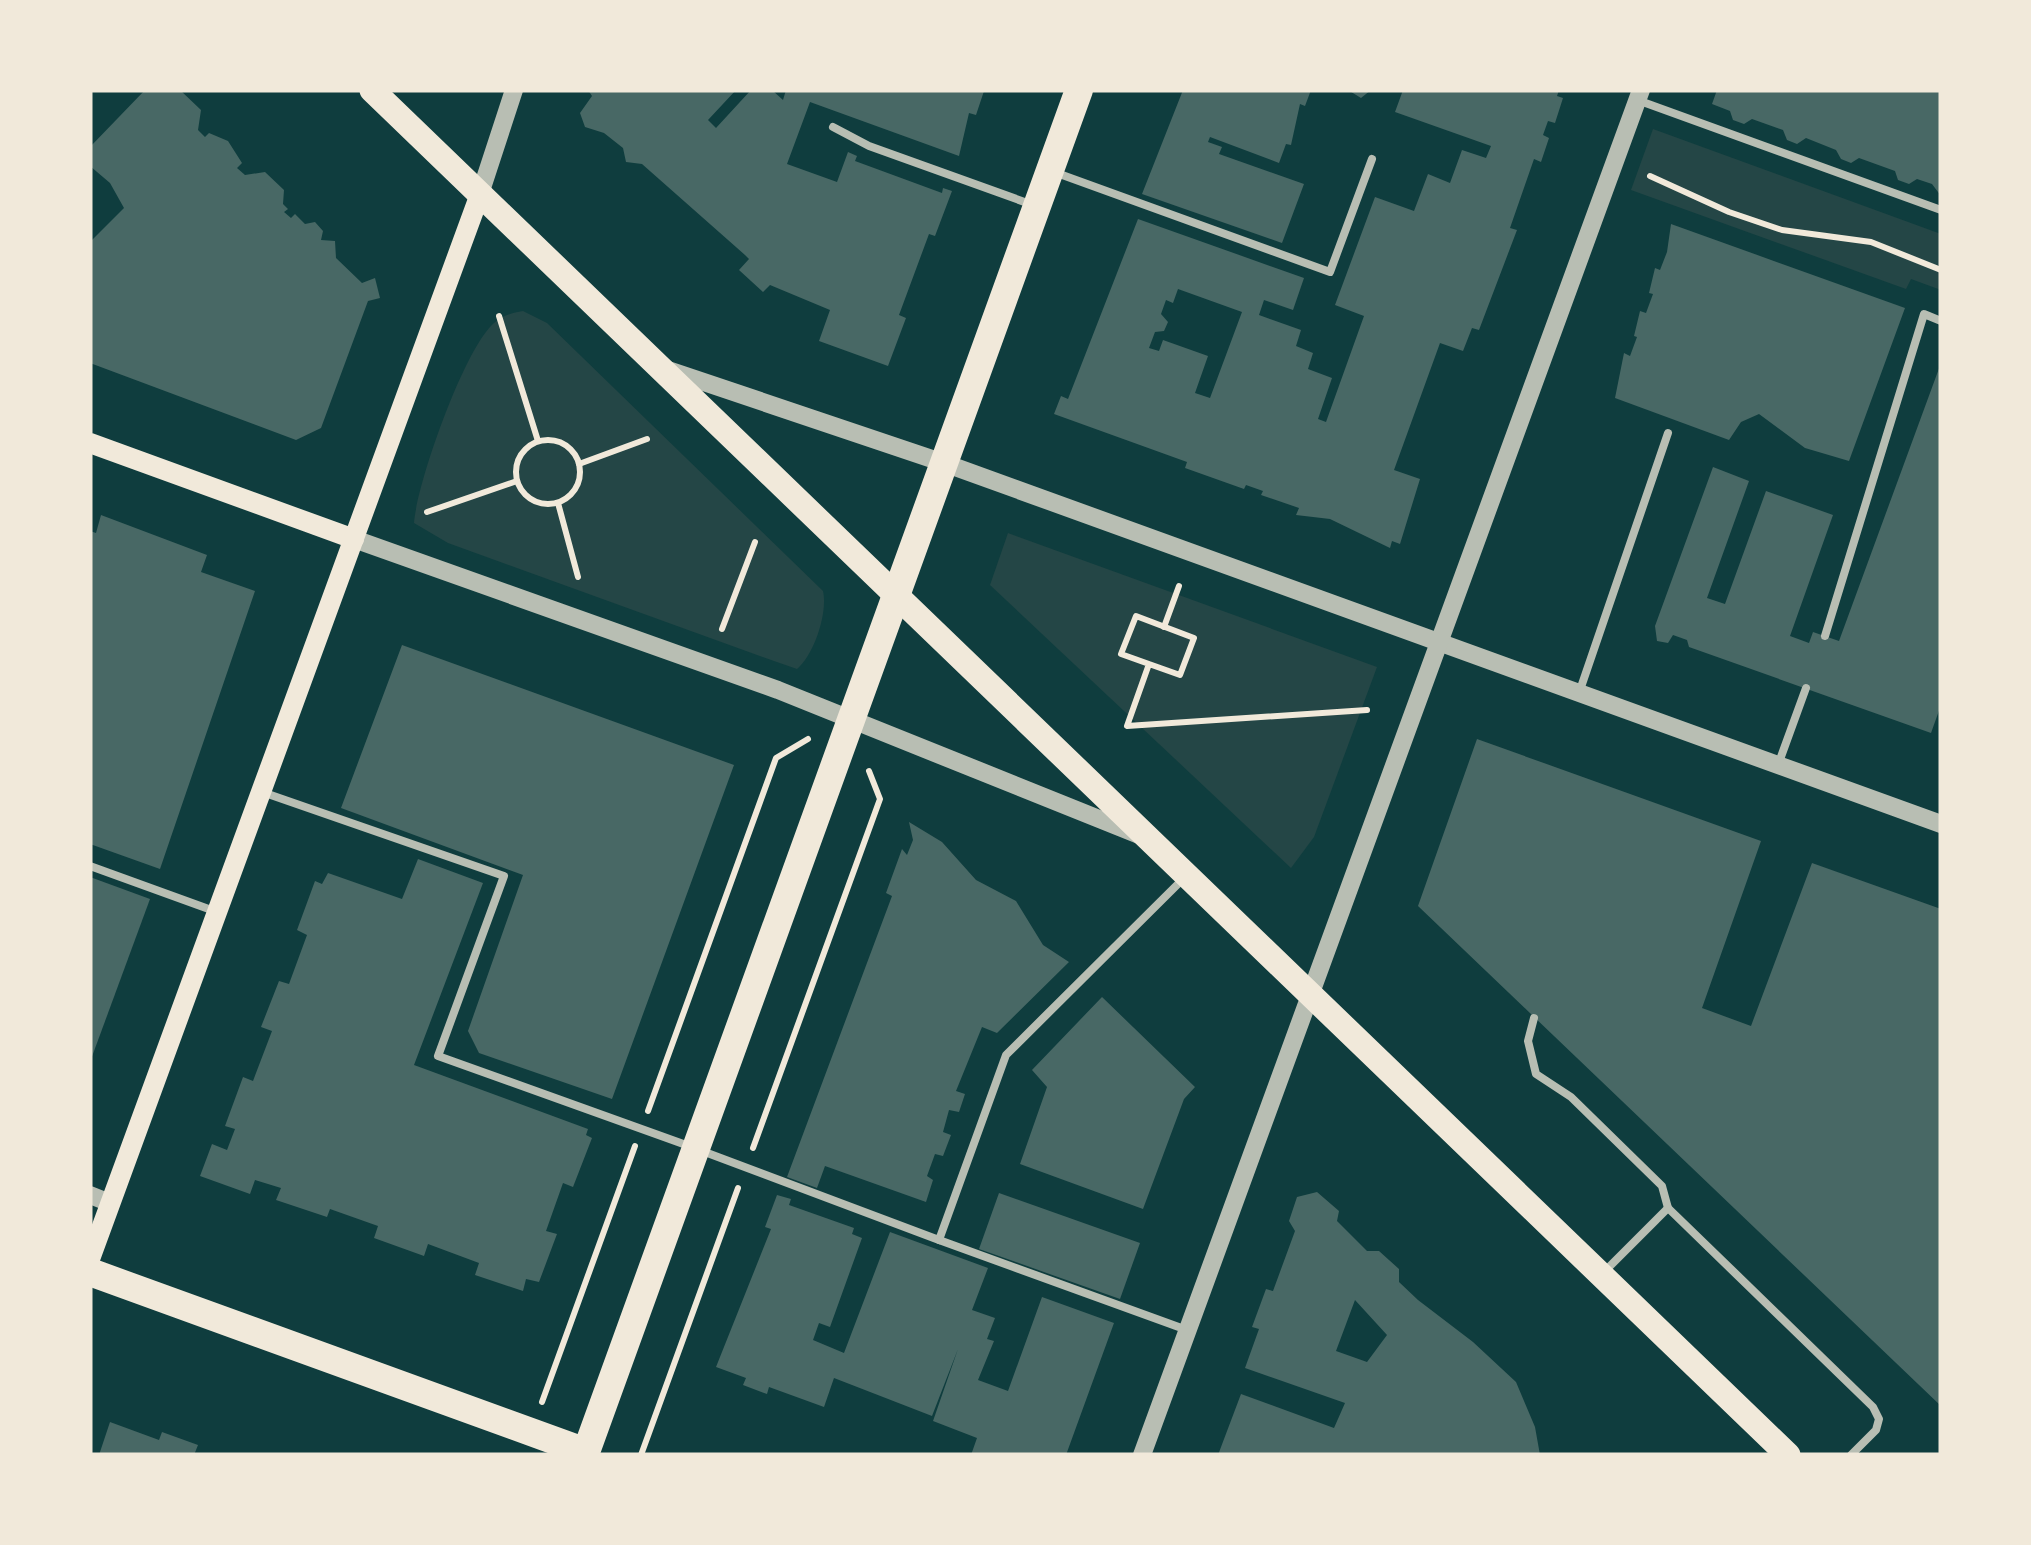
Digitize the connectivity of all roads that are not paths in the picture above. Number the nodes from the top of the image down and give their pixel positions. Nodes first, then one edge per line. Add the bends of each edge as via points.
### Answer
1 (372, 90) edge
2 (514, 90) edge
3 (1079, 90) edge
4 (1640, 95) edge
5 (833, 127) dead end
6 (1372, 159) dead end
7 (1050, 170) junction
8 (480, 194) junction
9 (1037, 206) junction
10 (1941, 210) edge
11 (1941, 321) edge
12 (660, 367) junction
13 (1668, 433) dead end
14 (90, 443) edge
15 (944, 463) junction
16 (354, 539) junction
17 (896, 591) junction
18 (1825, 636) dead end
19 (1440, 642) junction
20 (1806, 688) dead end
21 (1579, 693) junction
22 (850, 718) junction
23 (1778, 765) junction
24 (261, 792) junction
25 (1941, 824) edge
26 (1147, 838) junction
27 (90, 866) edge
28 (1186, 875) junction
29 (217, 912) junction
30 (1310, 994) junction
31 (1534, 1018) dead end
32 (695, 1148) junction
33 (100, 1199) edge
34 (1668, 1208) junction
35 (940, 1240) junction
36 (90, 1258) edge
37 (90, 1272) edge
38 (1602, 1274) junction
39 (1187, 1330) junction
40 (589, 1454) edge
41 (1142, 1455) edge
42 (1788, 1455) edge
43 (1852, 1455) edge

1 - 8 main road
2 - 8 street
3 - 7 highway
4 - 10 lane
4 - 19 street
5 - 9 lane
6 - 7 lane via 1330,272
7 - 9 highway
8 - 12 main road
8 - 16 main road
9 - 15 highway
11 - 18 lane via 1924,314
12 - 15 street
12 - 17 main road
13 - 21 lane
14 - 16 main road
15 - 17 highway
15 - 19 street
16 - 22 street
16 - 24 main road
17 - 22 highway
17 - 26 main road
19 - 21 street
19 - 30 street
20 - 23 lane
21 - 23 street
22 - 26 street
22 - 32 highway
23 - 25 street
24 - 29 main road
24 - 32 lane via 504,876 438,1056
26 - 28 main road
27 - 29 lane
28 - 30 main road
28 - 35 lane via 1006,1055
29 - 33 main road
30 - 38 main road
30 - 39 street
31 - 34 lane via 1528,1041 1536,1074 1572,1097 1662,1186
32 - 35 lane
32 - 40 highway
33 - 36 main road
34 - 38 lane
34 - 43 lane via 1873,1407 1880,1419 1876,1430
35 - 39 lane
37 - 40 highway
38 - 42 main road
39 - 41 street

